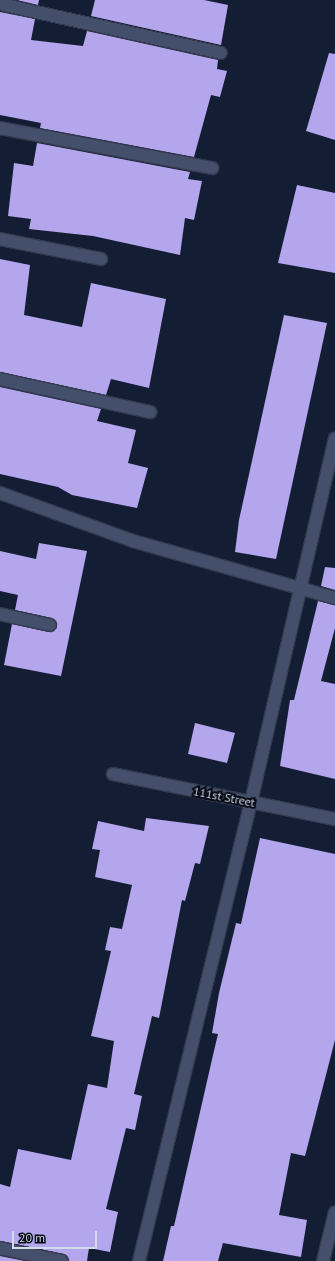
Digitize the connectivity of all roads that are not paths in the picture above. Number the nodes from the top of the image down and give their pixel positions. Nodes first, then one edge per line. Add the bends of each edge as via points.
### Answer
1 (0, 4) edge
2 (221, 53) dead end
3 (0, 128) edge
4 (212, 168) dead end
5 (0, 239) edge
6 (100, 259) dead end
7 (0, 379) edge
8 (150, 412) dead end
9 (335, 439) edge
10 (0, 493) edge
11 (301, 588) junction
12 (335, 598) edge
13 (0, 614) edge
14 (50, 624) dead end
15 (113, 774) dead end
16 (251, 802) junction
17 (335, 819) edge
18 (335, 1212) edge
19 (0, 1248) edge
20 (62, 1261) edge
21 (139, 1261) edge
22 (323, 1261) edge

1 - 2 street
3 - 4 street
5 - 6 street
7 - 8 street
9 - 11 street
10 - 11 street via 133,541
11 - 12 street
11 - 16 street
13 - 14 street
15 - 16 street, 111st Street
16 - 17 street, 111st Street
16 - 21 street
18 - 22 street
19 - 20 street

